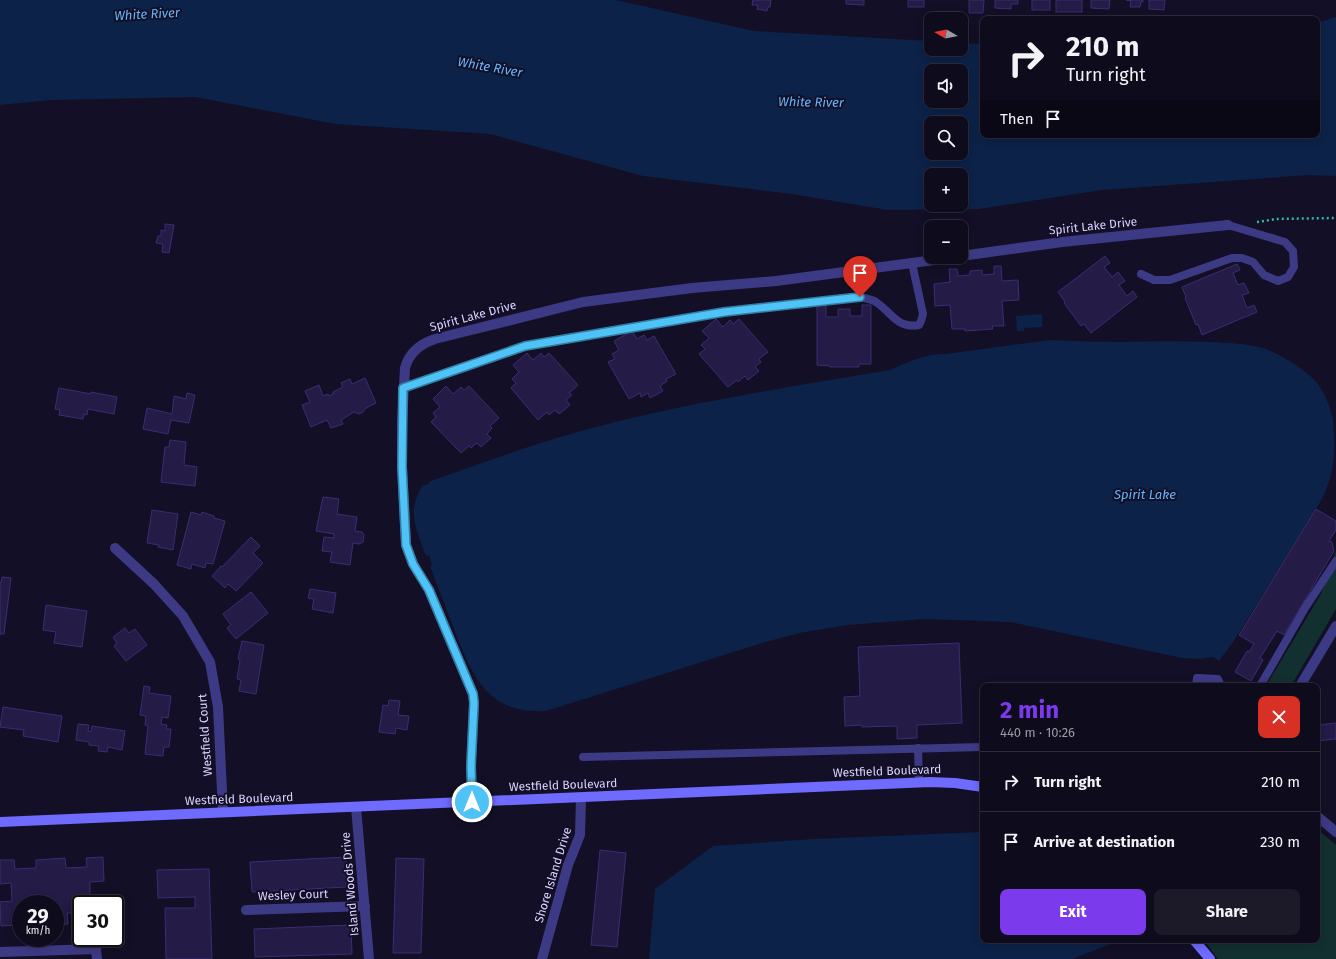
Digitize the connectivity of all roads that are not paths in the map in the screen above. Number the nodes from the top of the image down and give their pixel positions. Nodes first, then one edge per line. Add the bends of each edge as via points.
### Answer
1 (1228, 225) joint
2 (968, 255) edge
3 (924, 261) edge
4 (912, 263) junction
5 (1141, 274) dead end
6 (403, 388) junction
7 (115, 548) dead end
8 (1336, 561) edge
9 (1336, 626) edge
10 (1196, 683) edge
11 (1220, 683) edge
12 (1262, 683) edge
13 (1302, 683) edge
14 (980, 747) edge
15 (918, 748) junction
16 (583, 757) dead end
17 (919, 782) junction
18 (980, 787) edge
19 (581, 798) junction
20 (472, 802) junction
21 (356, 807) junction
22 (223, 812) junction
23 (1320, 819) edge
24 (0, 822) edge
25 (1336, 832) edge
26 (365, 906) junction
27 (246, 910) dead end
28 (1197, 943) edge
29 (0, 952) edge
30 (97, 959) edge
31 (369, 959) edge
32 (542, 959) edge
33 (1210, 959) edge

1 - 2 street, Spirit Lake Drive via 1062,242
1 - 5 lane via 1285,242 1293,251 1294,267 1288,278 1278,281 1264,275 1254,262 1242,258 1232,258 1170,280 1154,280
3 - 4 street, Spirit Lake Drive
4 - 6 street, Spirit Lake Drive via 591,301 518,318 435,339 421,345 407,361
4 - 6 lane via 923,314 919,325 903,325 874,301 860,297 724,312 525,346
6 - 20 street, Spirit Lake Drive via 402,467 406,545 413,564 429,590 473,694
7 - 22 street, Westfield Court via 154,584 183,616 210,662 218,707
8 - 12 lane via 1305,608
9 - 13 street
10 - 11 lane via 1197,678 1218,679
14 - 15 lane
15 - 16 lane
15 - 17 lane
17 - 18 street, Westfield Boulevard
17 - 19 street, Westfield Boulevard
19 - 20 street, Westfield Boulevard
19 - 32 street, Shore Island Drive via 580,835 568,865
20 - 21 street, Westfield Boulevard
21 - 22 street, Westfield Boulevard
21 - 26 street, Island Woods Drive
22 - 24 street, Westfield Boulevard
23 - 25 street
26 - 27 street, Wesley Court
26 - 31 street, Island Woods Drive
28 - 33 street
29 - 30 street via 96,949

